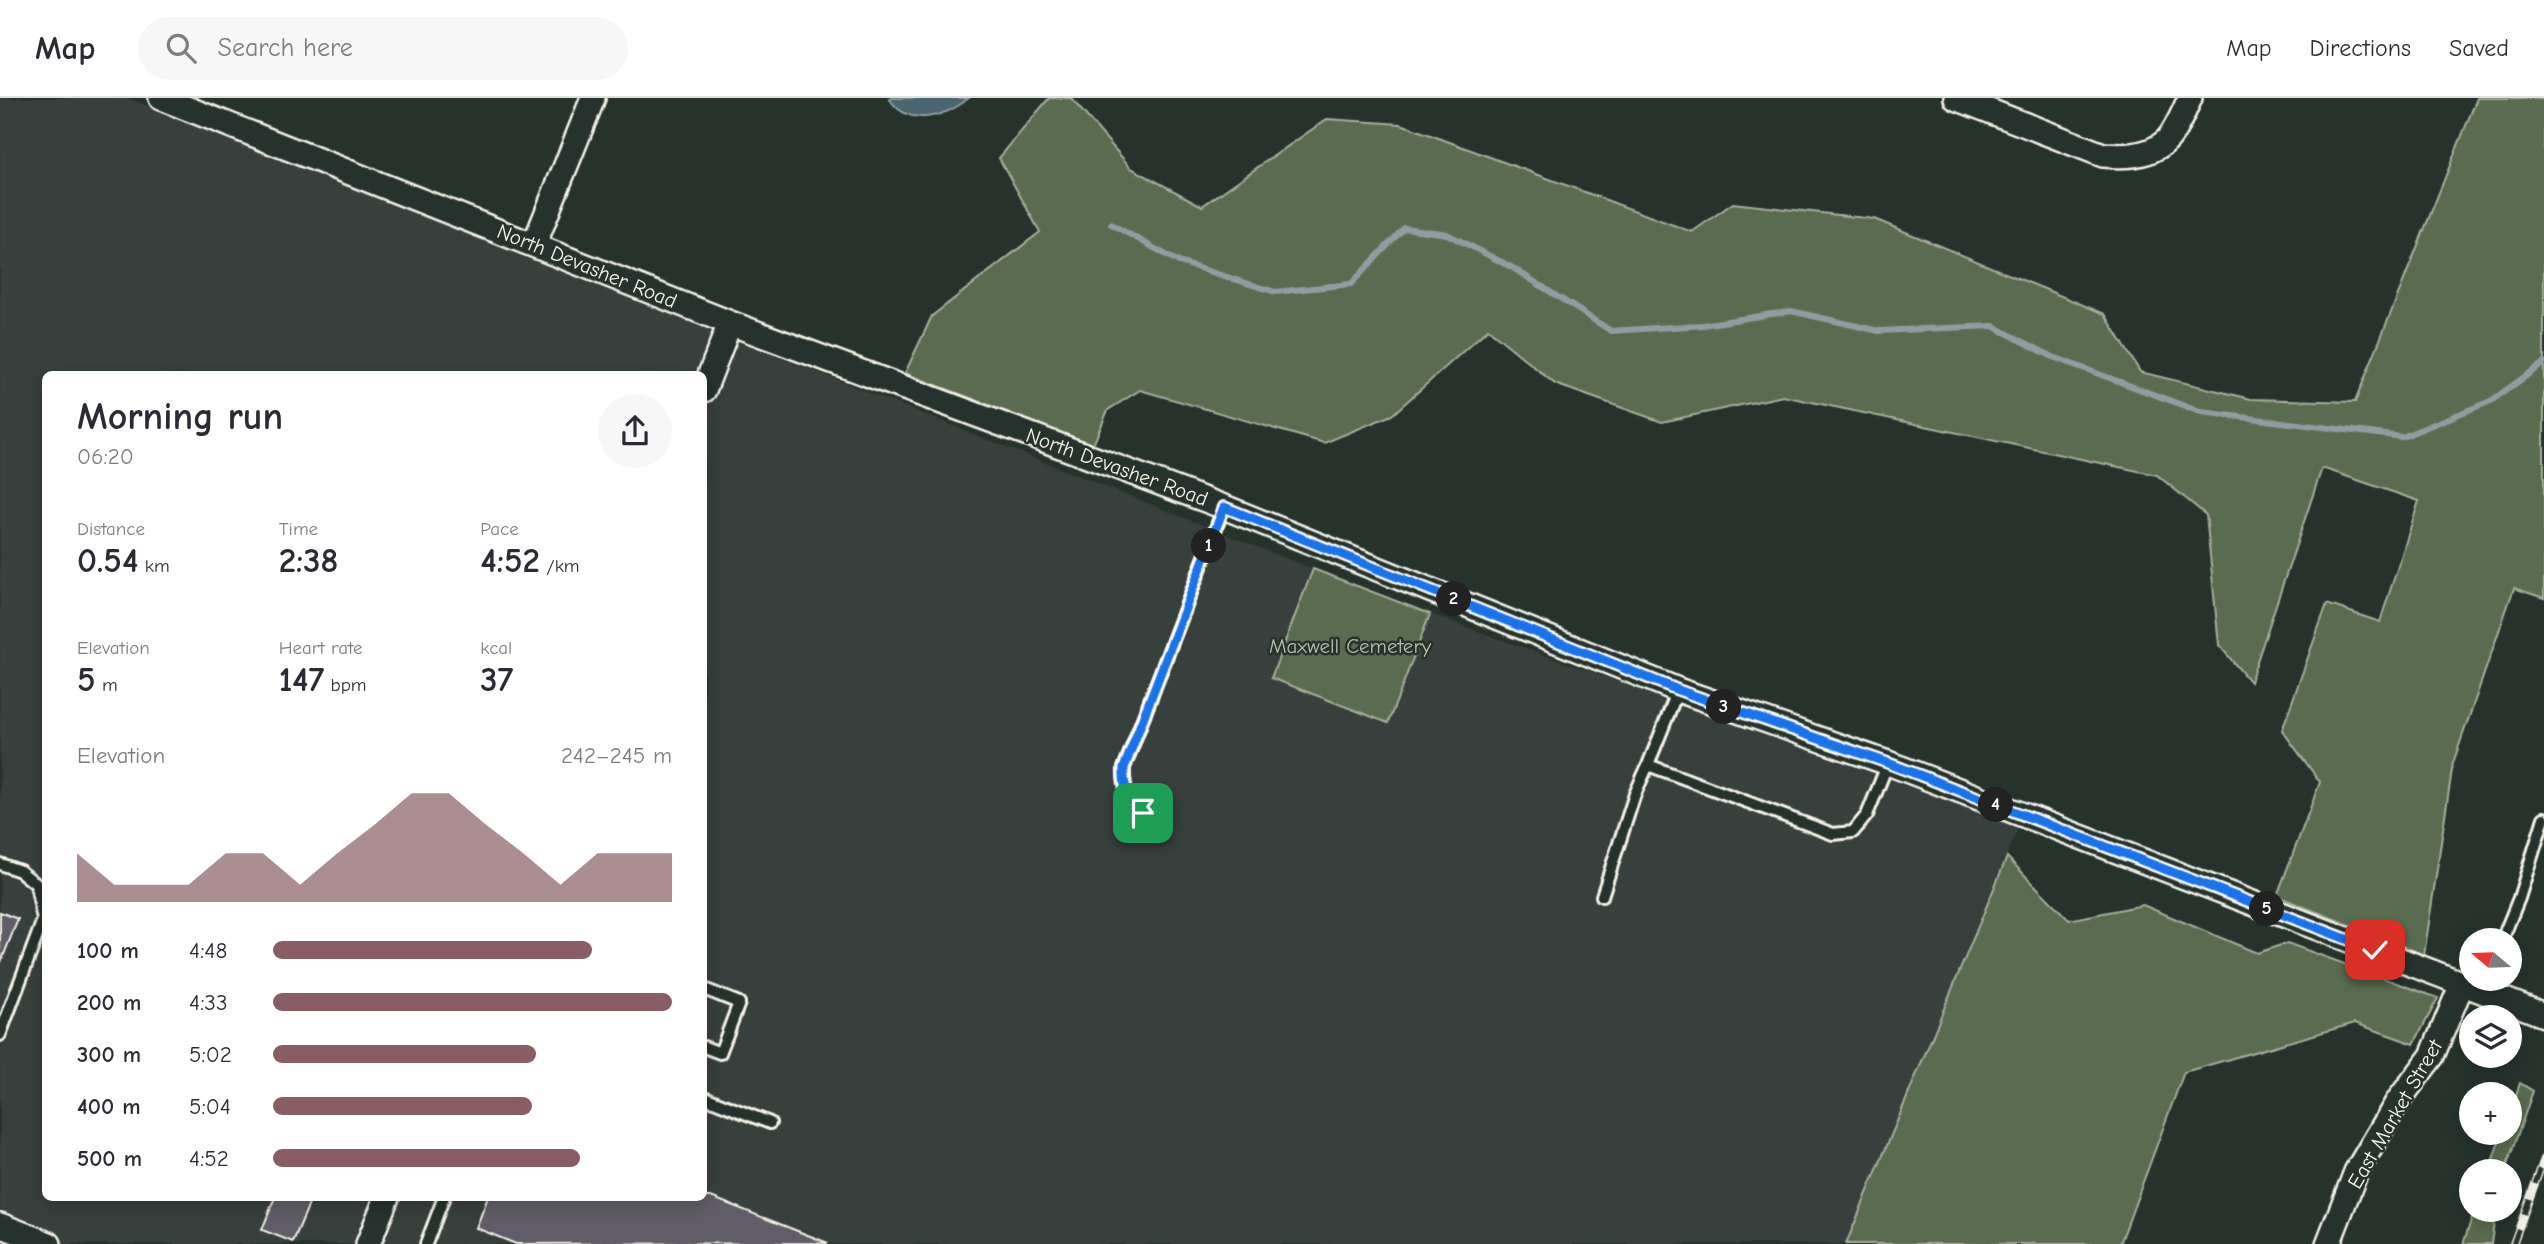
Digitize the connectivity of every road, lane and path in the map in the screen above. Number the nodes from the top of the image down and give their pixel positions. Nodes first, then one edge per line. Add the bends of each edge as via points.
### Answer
1 (161, 98) edge
2 (593, 98) edge
3 (1956, 98) edge
4 (2190, 98) edge
5 (534, 245) junction
6 (730, 323) junction
7 (707, 382) edge
8 (1224, 507) junction
9 (1678, 690) junction
10 (1888, 763) junction
11 (1648, 765) junction
12 (1143, 813) dead end
13 (2544, 818) edge
14 (0, 864) edge
15 (1602, 896) dead end
16 (42, 915) edge
17 (42, 923) edge
18 (2507, 928) edge
19 (2459, 978) edge
20 (707, 990) edge
21 (2473, 991) edge
22 (2490, 991) edge
23 (2544, 1016) edge
24 (0, 1035) edge
25 (707, 1048) edge
26 (707, 1098) edge
27 (770, 1123) dead end
28 (385, 1201) edge
29 (442, 1201) edge
30 (0, 1225) edge
31 (49, 1244) edge
32 (368, 1244) edge
33 (426, 1244) edge
34 (2328, 1244) edge

1 - 5 street, North Devasher Road
2 - 5 street
3 - 4 street via 2103,155 2135,155 2167,141
5 - 6 street, North Devasher Road
6 - 7 street
6 - 8 street, North Devasher Road
8 - 9 street, North Devasher Road
8 - 12 lane via 1124,768 1127,794
9 - 10 street, North Devasher Road
9 - 11 lane
10 - 11 lane via 1867,816 1853,832 1833,834
10 - 19 street, North Devasher Road
11 - 15 lane
13 - 18 lane
14 - 16 lane via 20,871 36,884
17 - 24 lane
20 - 25 lane via 739,1003 720,1053
21 - 34 street, East Market Street via 2356,1172
22 - 23 street, North Devasher Road
26 - 27 lane
28 - 32 street
29 - 33 lane
30 - 31 street

